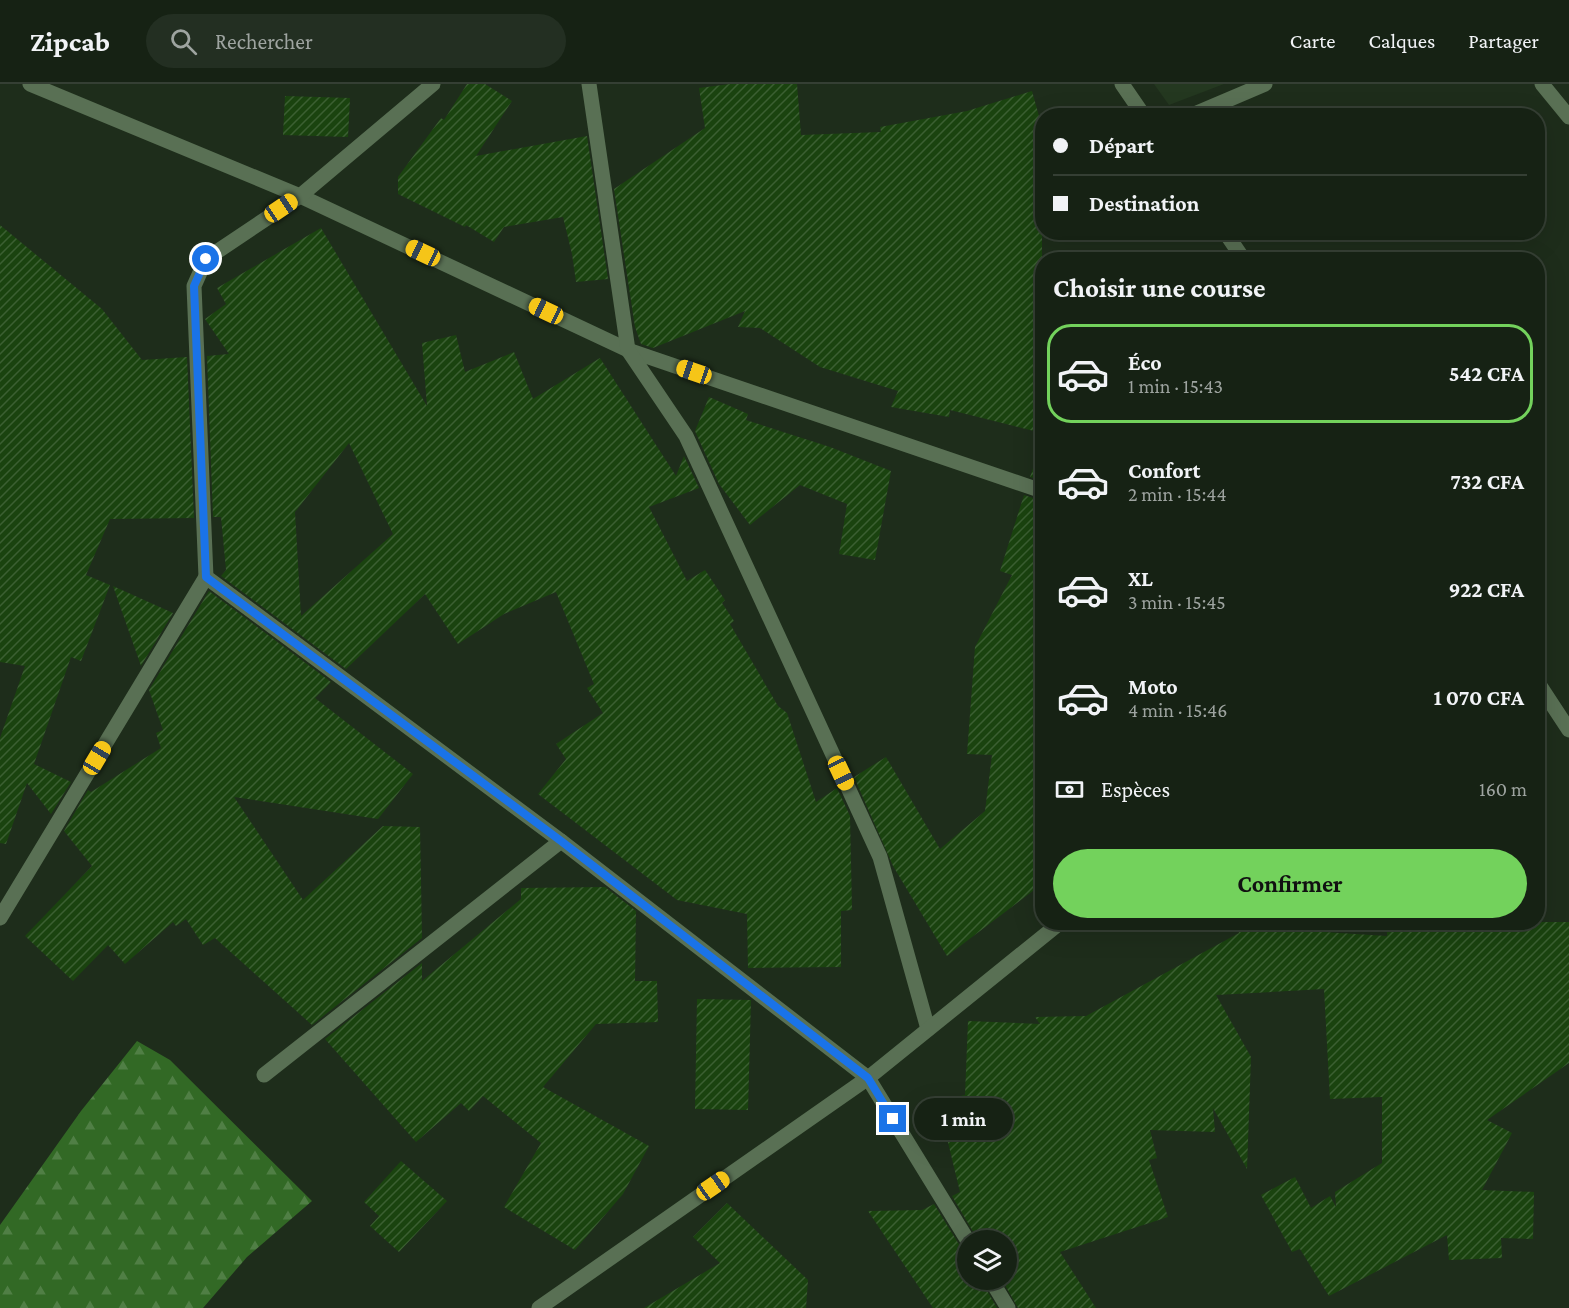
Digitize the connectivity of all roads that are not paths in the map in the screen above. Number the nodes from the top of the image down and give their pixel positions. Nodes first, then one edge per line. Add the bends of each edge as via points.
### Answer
1 (30, 84) edge
2 (433, 84) edge
3 (589, 84) edge
4 (1122, 84) edge
5 (1265, 84) edge
6 (1542, 84) edge
7 (1138, 108) edge
8 (1209, 108) edge
9 (1569, 117) edge
10 (300, 196) junction
11 (628, 350) junction
12 (1035, 489) edge
13 (206, 577) junction
14 (1545, 694) edge
15 (1569, 730) edge
16 (561, 841) junction
17 (0, 918) edge
18 (1051, 930) edge
19 (928, 1029) junction
20 (264, 1075) dead end
21 (868, 1078) junction
22 (961, 1230) edge
23 (997, 1290) edge
24 (539, 1308) edge
25 (1008, 1308) edge

1 - 10 street
2 - 10 street
3 - 11 street
4 - 7 street
5 - 8 street
6 - 9 street
10 - 11 street
10 - 13 street via 206,259 194,286
11 - 12 street
11 - 19 street via 686,436 880,857
13 - 16 street
13 - 17 street
14 - 15 street
16 - 20 street
16 - 21 street
18 - 19 street
19 - 21 street
21 - 22 street
21 - 24 street
23 - 25 street

